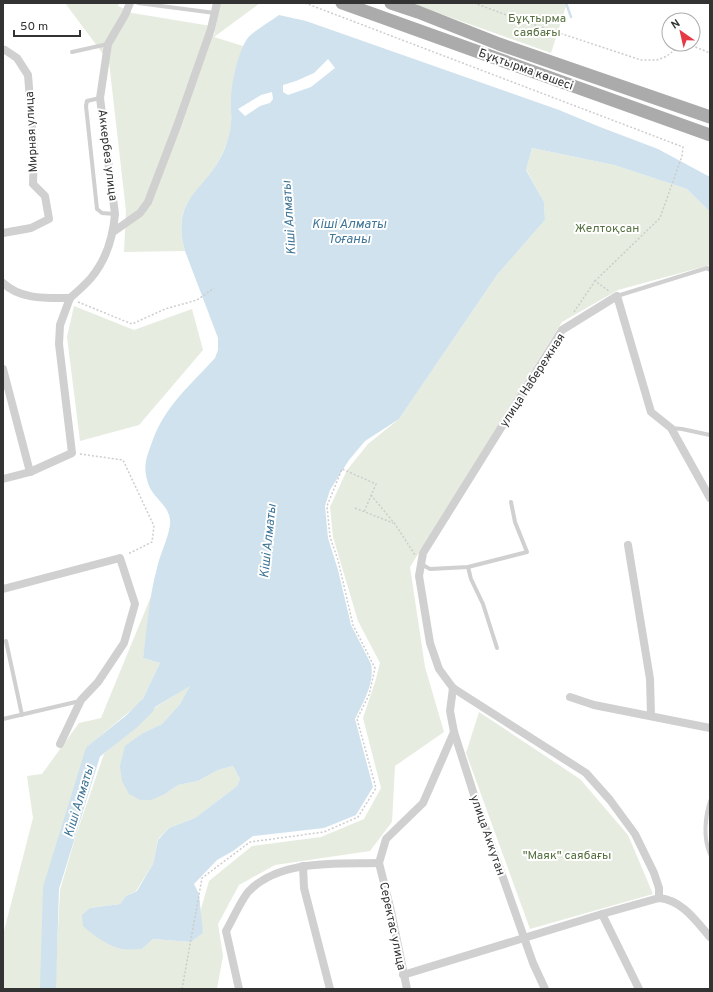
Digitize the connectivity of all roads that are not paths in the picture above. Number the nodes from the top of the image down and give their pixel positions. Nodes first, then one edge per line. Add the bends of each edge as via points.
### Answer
1 (130, 3) edge
2 (138, 3) edge
3 (217, 3) edge
4 (342, 3) edge
5 (391, 3) edge
6 (215, 13) junction
7 (108, 44) junction
8 (5, 50) dead end
9 (72, 52) dead end
10 (100, 98) junction
11 (710, 117) edge
12 (710, 135) edge
13 (115, 214) junction
14 (113, 232) junction
15 (3, 233) edge
16 (710, 270) edge
17 (3, 282) edge
18 (6, 290) edge
19 (617, 296) junction
20 (70, 298) junction
21 (3, 369) edge
22 (671, 428) junction
23 (710, 435) edge
24 (30, 472) junction
25 (3, 479) edge
26 (710, 498) edge
27 (511, 502) dead end
28 (628, 545) dead end
29 (420, 564) junction
30 (468, 568) junction
31 (3, 589) edge
32 (6, 641) dead end
33 (497, 648) dead end
34 (453, 688) junction
35 (570, 697) dead end
36 (81, 700) junction
37 (22, 715) junction
38 (651, 716) junction
39 (3, 719) edge
40 (710, 728) edge
41 (454, 732) junction
42 (60, 744) dead end
43 (710, 801) edge
44 (710, 854) edge
45 (379, 863) junction
46 (304, 866) junction
47 (659, 898) junction
48 (602, 914) junction
49 (710, 937) edge
50 (524, 938) junction
51 (403, 975) junction
52 (239, 989) edge
53 (330, 989) edge
54 (407, 989) edge
55 (545, 989) edge
56 (638, 989) edge

1 - 7 street, Аккербез улица
2 - 6 lane
3 - 6 street
4 - 12 main road, Бұқтырма көшесі
5 - 11 main road, Бұқтырма көшесі via 499,44
6 - 14 street via 209,37 148,202 140,213
7 - 9 lane
7 - 10 street, Аккербез улица
8 - 15 street, Мирная улица via 17,58 28,75 34,151 33,184 45,196 49,219 31,228
10 - 13 street, Аккербез улица
10 - 13 lane via 87,101 86,106 98,209 102,213
13 - 14 street, Аккербез улица
14 - 20 street, Аккербез улица via 104,260 91,278
16 - 19 lane via 707,268
17 - 18 street
18 - 20 street via 36,298
19 - 22 street via 652,412
19 - 29 street, улица Набережная via 562,330 423,553
20 - 24 street, Аккербез улица via 60,325 59,344 72,453
21 - 24 street
22 - 23 lane
22 - 26 street
24 - 25 street
27 - 30 lane via 515,522 527,552
28 - 38 street via 650,679
29 - 30 lane via 430,569
29 - 34 street, улица Набережная via 419,576 430,643 439,669
30 - 33 lane
31 - 36 street via 120,558 135,604 124,642 98,682
32 - 37 lane
34 - 41 street, улица Аккутан via 450,711
34 - 47 street via 586,773 635,834 654,873
35 - 38 street
36 - 37 lane
36 - 42 street
37 - 39 lane
38 - 40 street
41 - 45 street via 423,803 386,839
41 - 50 street, улица Аккутан
43 - 44 lane via 706,815 707,847
45 - 46 street
45 - 51 street, Серектас улица
46 - 52 street via 285,869 258,883 248,892 226,931
46 - 53 street via 304,888
47 - 48 street
47 - 49 street via 682,906
48 - 50 street
48 - 56 street
50 - 51 street
50 - 55 street, улица Аккутан
51 - 54 street, Серектас улица

